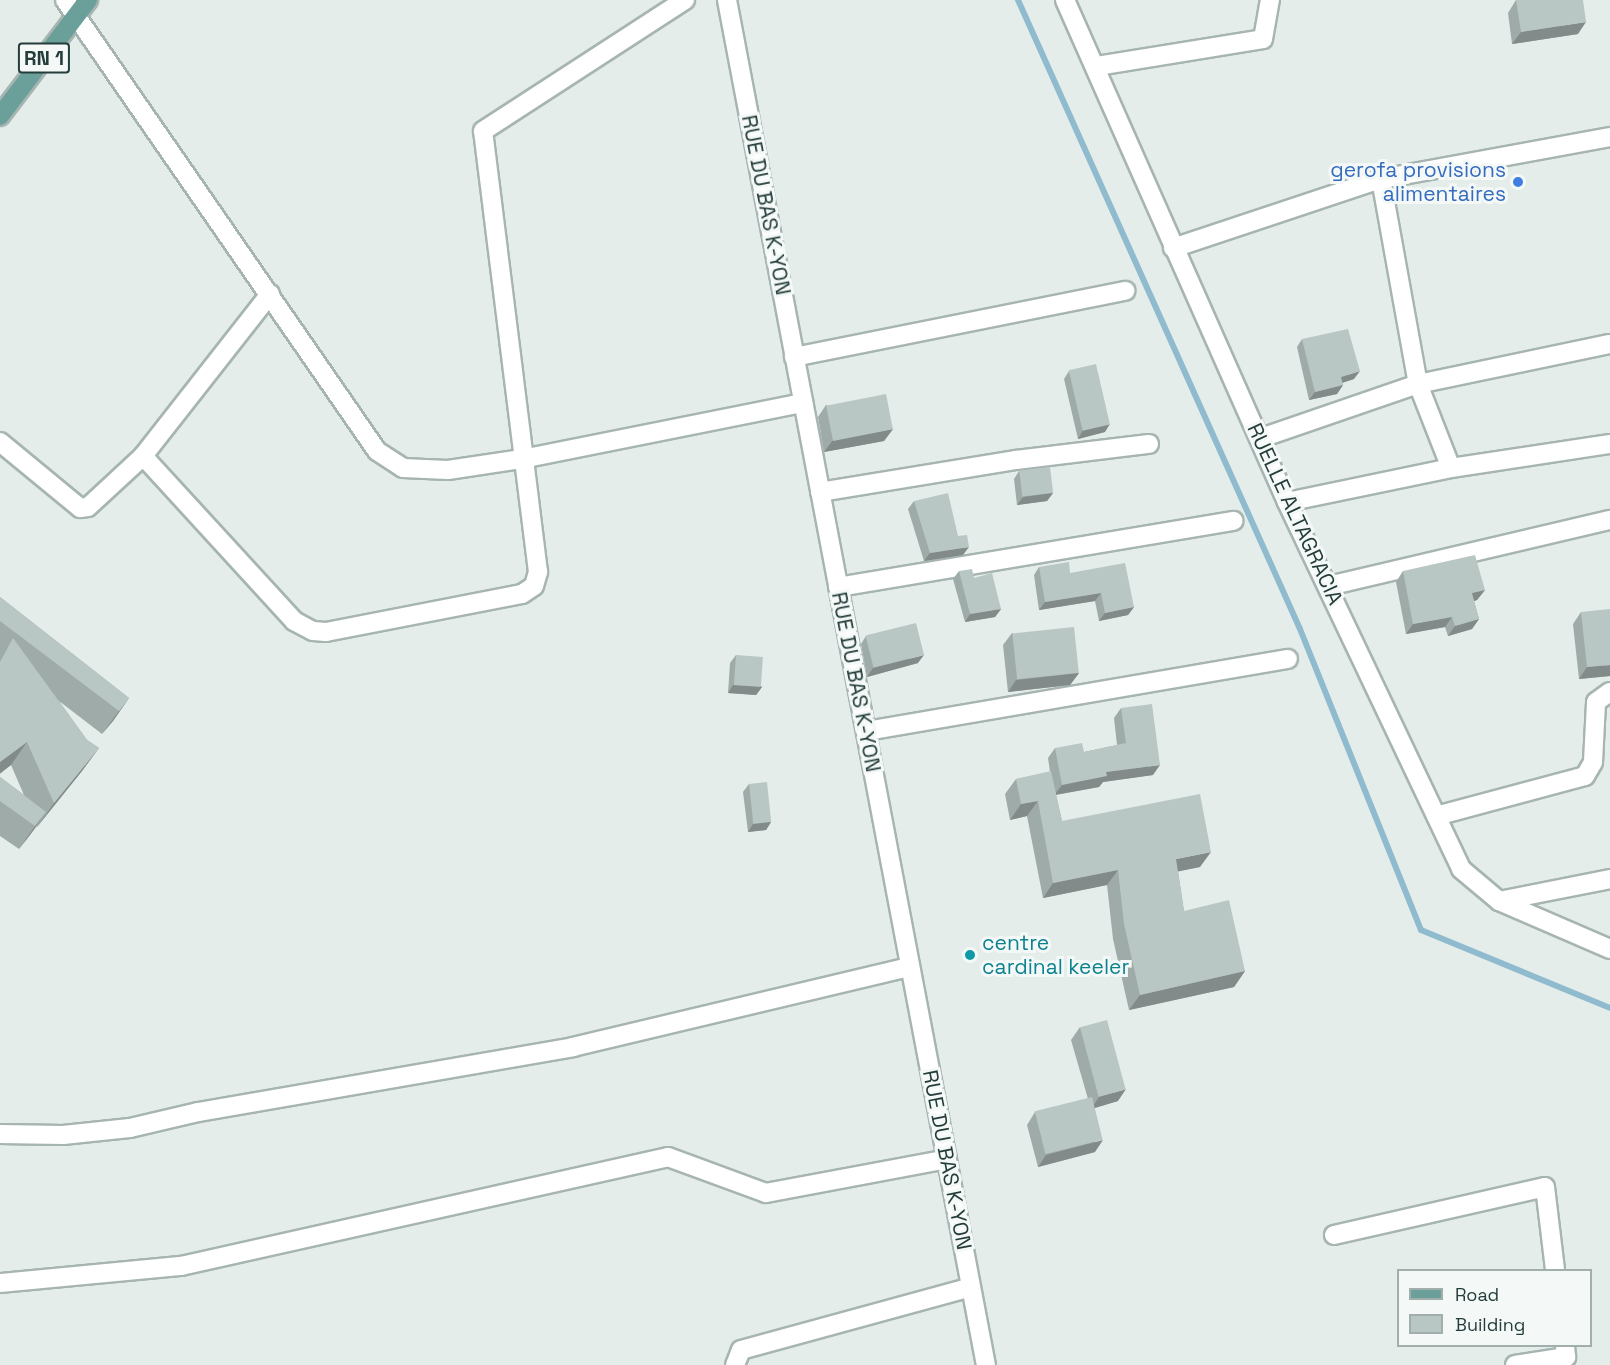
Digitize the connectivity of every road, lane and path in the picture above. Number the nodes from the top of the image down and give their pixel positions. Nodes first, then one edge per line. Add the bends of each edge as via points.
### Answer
1 (65, 0) edge
2 (685, 0) edge
3 (727, 0) edge
4 (1065, 0) edge
5 (1270, 0) edge
6 (83, 7) edge
7 (1096, 66) junction
8 (0, 116) edge
9 (1610, 137) edge
10 (1381, 179) junction
11 (1173, 248) junction
12 (1125, 291) dead end
13 (270, 294) junction
14 (1610, 344) edge
15 (794, 357) junction
16 (1418, 384) junction
17 (803, 403) junction
18 (1261, 438) junction
19 (0, 442) edge
20 (1149, 444) dead end
21 (1610, 444) edge
22 (142, 456) junction
23 (522, 459) junction
24 (1451, 468) junction
25 (820, 492) junction
26 (1287, 502) junction
27 (1610, 520) edge
28 (1234, 521) dead end
29 (1328, 586) junction
30 (838, 587) junction
31 (1288, 659) dead end
32 (1610, 692) edge
33 (866, 731) junction
34 (1436, 816) junction
35 (1610, 879) edge
36 (1499, 902) junction
37 (1610, 949) edge
38 (910, 967) junction
39 (0, 1134) edge
40 (947, 1159) junction
41 (1334, 1235) dead end
42 (1555, 1269) edge
43 (0, 1283) edge
44 (971, 1287) junction
45 (1566, 1356) edge
46 (735, 1365) edge
47 (986, 1365) edge
48 (1515, 1365) edge

1 - 6 street
2 - 23 street via 483,131
3 - 15 street, RUE DU BAS K-YON
4 - 7 street, RUELLE ALTAGRACIA
5 - 7 street via 1263,39
6 - 8 main road, RN 1
6 - 13 street
7 - 11 street, RUELLE ALTAGRACIA
9 - 10 street
10 - 11 street
10 - 16 street
11 - 18 street, RUELLE ALTAGRACIA
12 - 15 street
13 - 22 street
13 - 23 street via 377,452 403,468 448,470
14 - 16 street
15 - 17 street, RUE DU BAS K-YON
16 - 18 street
16 - 24 street
17 - 23 street
17 - 25 street, RUE DU BAS K-YON
18 - 26 street, RUELLE ALTAGRACIA
19 - 22 street via 80,508 88,507
20 - 25 street via 1016,460
21 - 24 street
22 - 23 street via 294,621 326,632 522,594 534,586 538,572
24 - 26 street
25 - 30 street, RUE DU BAS K-YON
26 - 29 street, RUELLE ALTAGRACIA
27 - 29 street
28 - 30 street
29 - 34 street, RUELLE ALTAGRACIA
30 - 33 street, RUE DU BAS K-YON
31 - 33 street
32 - 34 street via 1596,702 1593,762 1585,776
33 - 38 street, RUE DU BAS K-YON
34 - 36 street, RUELLE ALTAGRACIA via 1461,869
35 - 36 street
36 - 37 street, RUELLE ALTAGRACIA
38 - 39 street via 573,1047 198,1112 130,1128 63,1135
38 - 40 street, RUE DU BAS K-YON
40 - 43 street via 766,1193 668,1156 181,1266
40 - 44 street, RUE DU BAS K-YON
41 - 42 street via 1545,1187
44 - 46 street via 741,1350
44 - 47 street, RUE DU BAS K-YON
45 - 48 street

